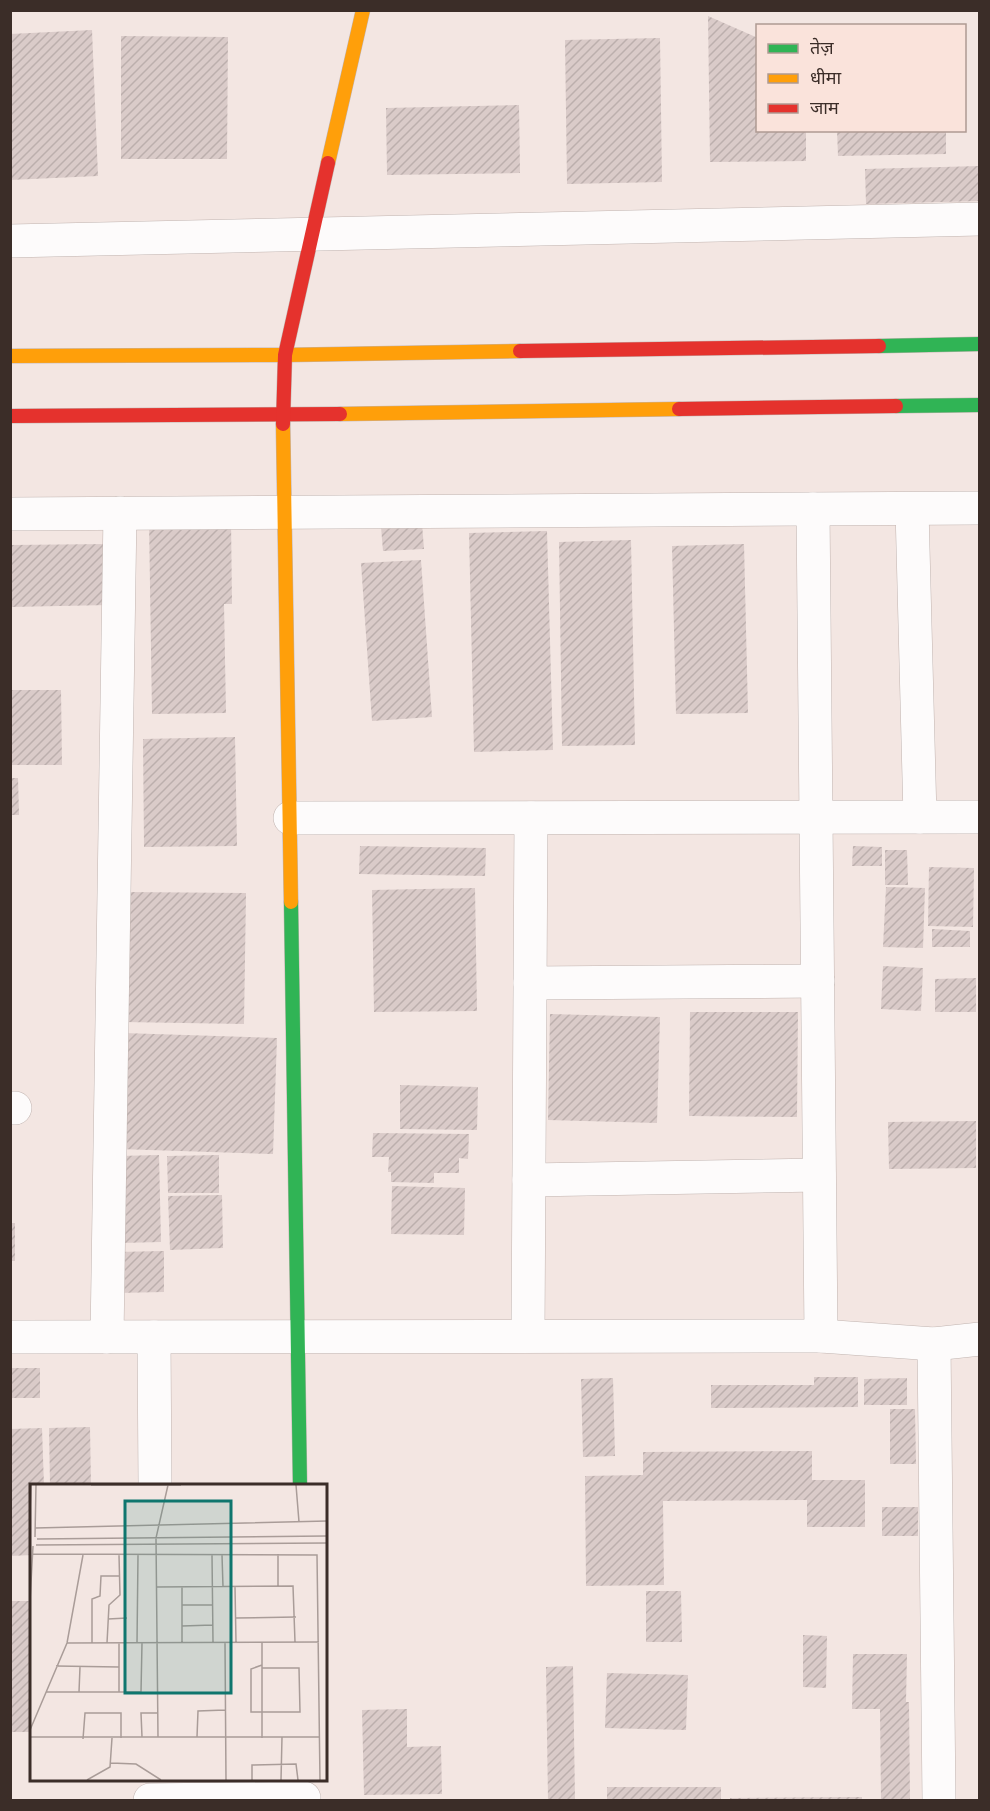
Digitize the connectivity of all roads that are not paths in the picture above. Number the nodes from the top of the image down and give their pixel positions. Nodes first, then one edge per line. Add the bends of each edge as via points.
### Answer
1 (363, 10) edge
2 (980, 219) edge
3 (313, 234) junction
4 (10, 241) edge
5 (980, 344) edge
6 (285, 355) junction
7 (10, 356) edge
8 (980, 405) edge
9 (283, 415) junction
10 (10, 416) edge
11 (980, 508) edge
12 (813, 509) junction
13 (912, 509) junction
14 (286, 512) junction
15 (120, 513) junction
16 (10, 514) edge
17 (816, 817) junction
18 (920, 817) junction
19 (980, 817) edge
20 (290, 818) junction
21 (531, 818) junction
22 (818, 981) junction
23 (530, 983) junction
24 (819, 1175) junction
25 (529, 1180) junction
26 (298, 1336) junction
27 (528, 1336) junction
28 (821, 1336) junction
29 (10, 1337) edge
30 (107, 1337) junction
31 (154, 1337) junction
32 (980, 1340) edge
33 (934, 1344) junction
34 (155, 1484) edge
35 (300, 1484) edge
36 (155, 1781) edge
37 (304, 1793) edge
38 (150, 1800) edge
39 (939, 1800) edge

1 - 3 main road
2 - 3 street
3 - 4 street
3 - 6 main road
5 - 6 main road
6 - 7 main road
6 - 9 main road
8 - 9 main road
9 - 10 main road
9 - 14 main road
11 - 13 street
12 - 13 street
12 - 14 street
12 - 17 street
13 - 18 street
14 - 15 street
14 - 20 main road
15 - 16 street
15 - 30 street
17 - 18 street
17 - 21 street
17 - 22 street
18 - 19 street
20 - 21 street
20 - 26 main road
21 - 23 street
22 - 23 street
22 - 24 street
23 - 25 street
24 - 25 street
24 - 28 street
25 - 27 street
26 - 27 street
26 - 31 street
26 - 35 main road
27 - 28 street
28 - 33 street
29 - 30 street
30 - 31 street
31 - 34 street
32 - 33 street
33 - 39 street
36 - 38 street
37 - 38 street

